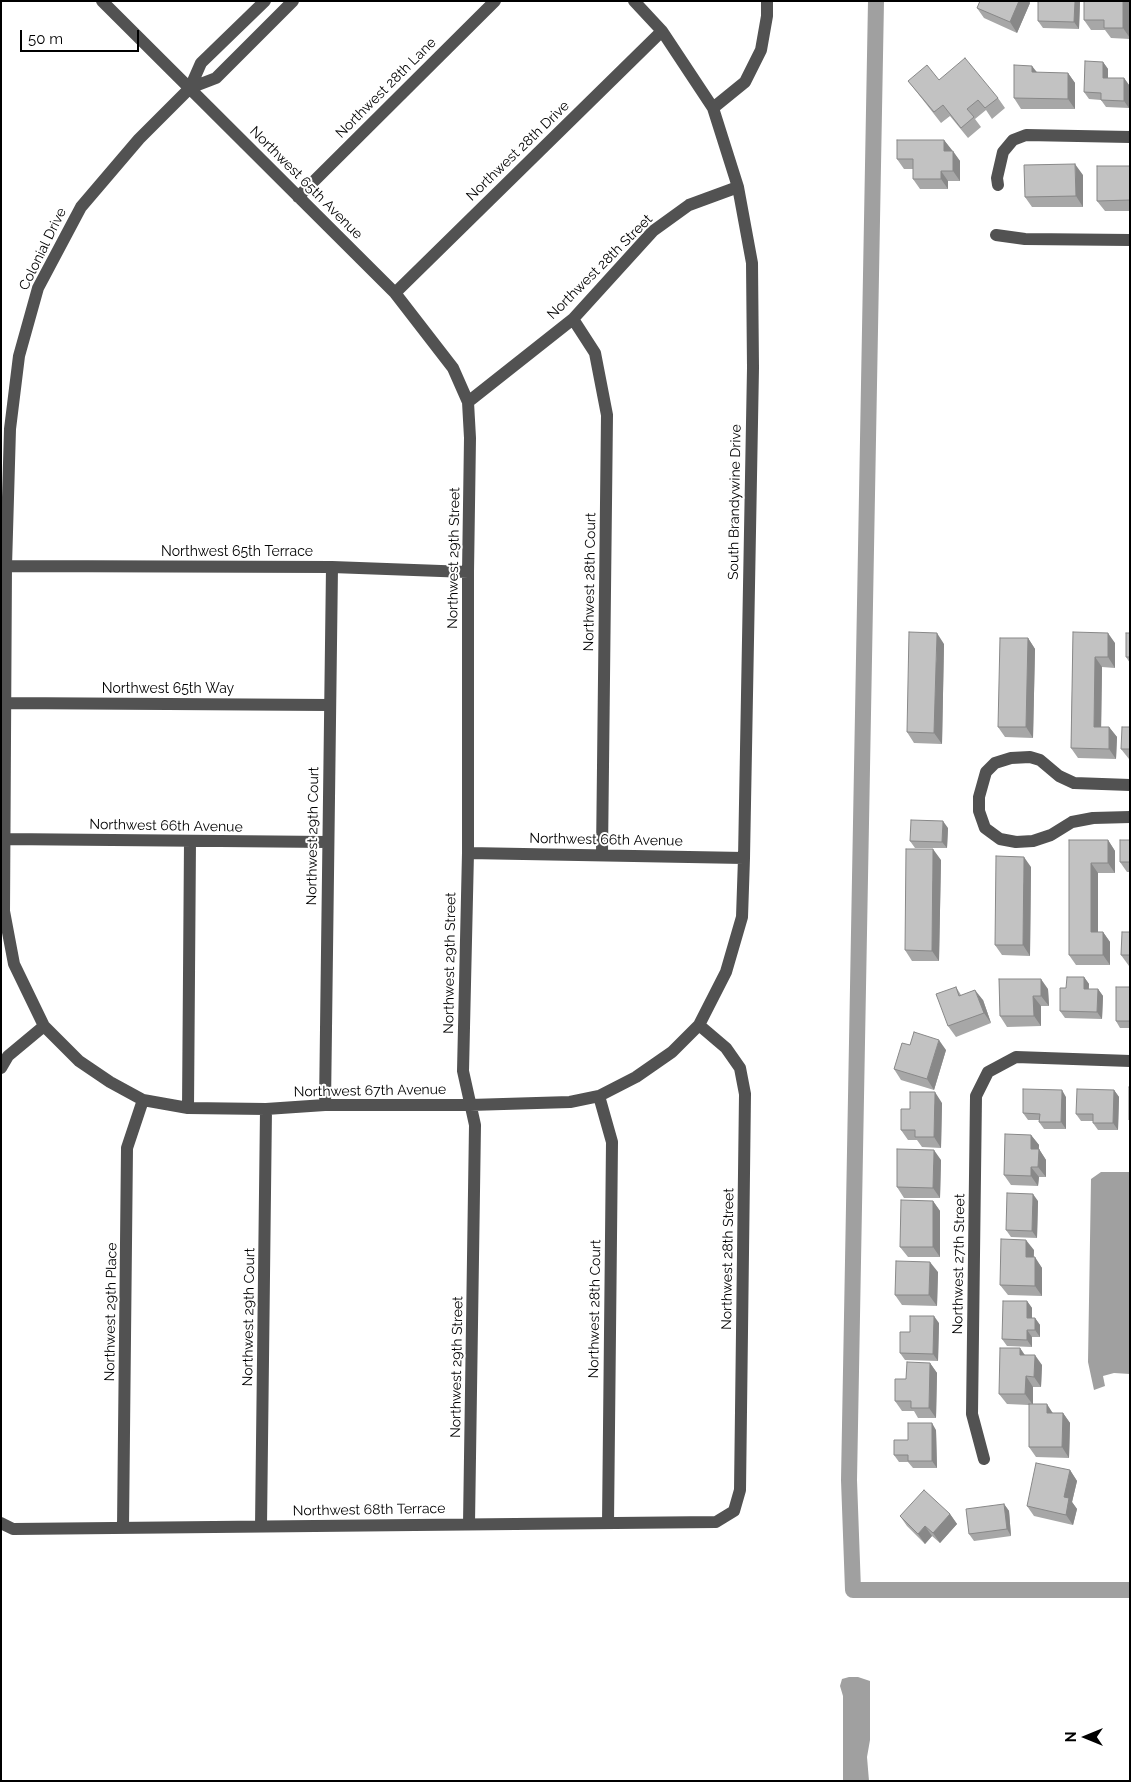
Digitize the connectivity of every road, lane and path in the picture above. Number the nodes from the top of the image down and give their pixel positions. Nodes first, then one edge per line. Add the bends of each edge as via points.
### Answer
1 (102, 1) edge
2 (265, 1) edge
3 (293, 1) edge
4 (495, 1) edge
5 (634, 1) edge
6 (767, 1) edge
7 (662, 31) junction
8 (190, 88) junction
9 (712, 108) junction
10 (1130, 137) edge
11 (998, 185) dead end
12 (738, 187) junction
13 (298, 197) junction
14 (996, 235) dead end
15 (1130, 240) edge
16 (395, 294) junction
17 (572, 319) junction
18 (468, 402) junction
19 (6, 566) junction
20 (332, 567) junction
21 (468, 572) junction
22 (5, 703) junction
23 (330, 706) junction
24 (1130, 785) edge
25 (1130, 817) edge
26 (4, 839) junction
27 (190, 841) junction
28 (328, 842) junction
29 (468, 852) junction
30 (602, 854) junction
31 (744, 858) junction
32 (699, 1025) junction
33 (44, 1026) junction
34 (1130, 1061) edge
35 (1, 1068) edge
36 (599, 1096) junction
37 (143, 1100) junction
38 (325, 1105) junction
39 (470, 1105) junction
40 (188, 1108) junction
41 (266, 1109) junction
42 (984, 1459) dead end
43 (734, 1511) joint
44 (1, 1523) edge
45 (469, 1523) junction
46 (608, 1523) junction
47 (261, 1526) junction
48 (124, 1527) junction

1 - 8 street, Northwest 65th Avenue
2 - 8 street, Colonial Drive via 200,62
3 - 8 street, Colonial Drive via 216,78
4 - 13 street, Northwest 28th Lane
5 - 7 street, South Brandywine Drive
6 - 9 street via 760,50 745,82
7 - 9 street, South Brandywine Drive
7 - 16 street, Northwest 28th Drive
8 - 13 street, Northwest 65th Avenue
8 - 19 street, Colonial Drive via 139,139 81,207 38,288 19,356 11,420
9 - 12 street, South Brandywine Drive
10 - 11 street via 1026,135 1014,140 1003,152
12 - 17 street, Northwest 28th Street via 689,205 653,231
12 - 31 street, South Brandywine Drive via 752,263 753,368
13 - 16 street, Northwest 65th Avenue
14 - 15 street via 1025,239
16 - 18 street, Northwest 65th Avenue via 453,368
17 - 18 street, Northwest 28th Street
17 - 30 street, Northwest 28th Court via 595,353 607,415
18 - 21 street, Northwest 29th Street
19 - 20 street, Northwest 65th Terrace
19 - 22 street, Colonial Drive
20 - 21 street, Northwest 65th Terrace
20 - 23 street, Northwest 29th Court
21 - 29 street, Northwest 29th Street
22 - 23 street, Northwest 65th Way
22 - 26 street, Colonial Drive
23 - 28 street, Northwest 29th Court
24 - 25 street via 1074,783 1059,776 1040,760 1011,758 995,763 986,772 979,797 979,811 985,828 1000,839 1016,842 1051,835 1072,822
26 - 27 street, Northwest 66th Avenue
26 - 33 street, Colonial Drive via 4,911 14,964
27 - 28 street, Northwest 66th Avenue
27 - 40 street
28 - 38 street, Northwest 29th Court
29 - 30 street, Northwest 66th Avenue
29 - 39 street, Northwest 29th Street via 463,1071
30 - 31 street, Northwest 66th Avenue
31 - 32 street, South Brandywine Drive via 742,917 726,972
32 - 36 street, Northwest 67th Avenue via 672,1052 636,1077
32 - 43 street, Northwest 28th Street via 736,1061 745,1094 740,1490
33 - 35 street via 8,1056
33 - 37 street, Northwest 67th Avenue via 79,1060
34 - 42 street, Northwest 27th Street via 1016,1056 988,1072 976,1096 972,1414
36 - 39 street, Northwest 67th Avenue via 570,1102
36 - 46 street, Northwest 28th Court via 612,1142
37 - 40 street, Northwest 67th Avenue
37 - 48 street, Northwest 29th Place via 127,1148
38 - 39 street, Northwest 67th Avenue
38 - 41 street, Northwest 67th Avenue
39 - 45 street, Northwest 29th Street via 475,1125
40 - 41 street, Northwest 67th Avenue
41 - 47 street, Northwest 29th Court
43 - 46 street, Northwest 68th Terrace via 716,1522
44 - 48 street, Northwest 68th Terrace via 13,1528
45 - 46 street, Northwest 68th Terrace
45 - 47 street, Northwest 68th Terrace
47 - 48 street, Northwest 68th Terrace

